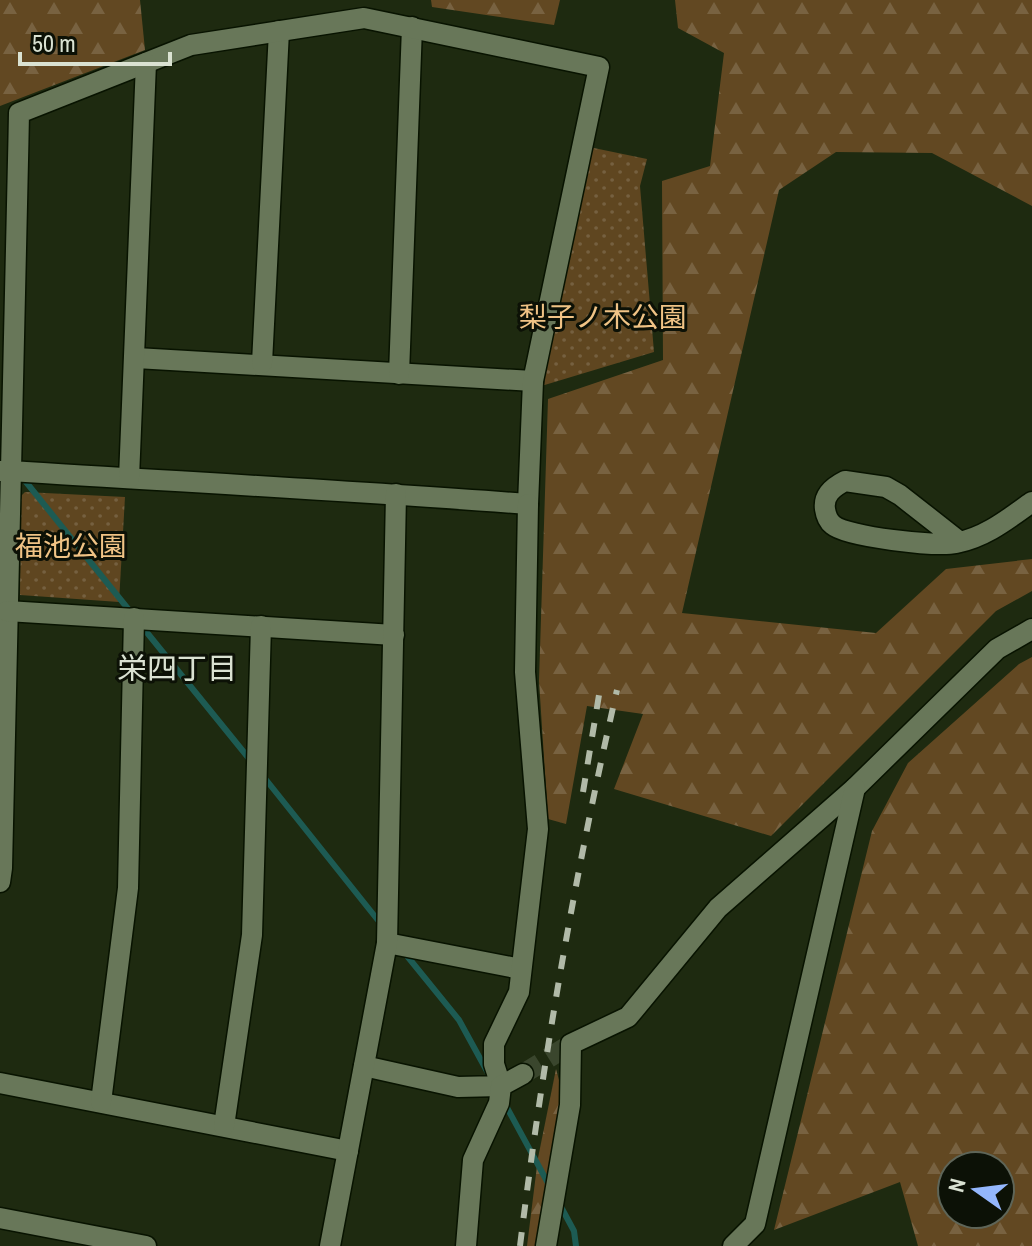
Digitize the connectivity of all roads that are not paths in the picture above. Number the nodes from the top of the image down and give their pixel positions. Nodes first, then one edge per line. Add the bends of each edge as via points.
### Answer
1 (412, 27) junction
2 (279, 31) junction
3 (146, 63) junction
4 (8, 294) edge
5 (136, 358) junction
6 (262, 363) junction
7 (399, 374) junction
8 (533, 381) junction
9 (6, 471) edge
10 (129, 478) junction
11 (396, 494) junction
12 (1032, 502) edge
13 (528, 504) junction
14 (960, 542) junction
15 (7, 611) junction
16 (134, 618) junction
17 (261, 626) junction
18 (1032, 629) edge
19 (394, 635) junction
20 (855, 788) junction
21 (1, 873) edge
22 (387, 943) junction
23 (521, 969) junction
24 (364, 1066) junction
25 (523, 1074) tunnel mouth
26 (0, 1083) edge
27 (501, 1086) junction
28 (101, 1102) junction
29 (224, 1126) junction
30 (348, 1151) junction
31 (0, 1218) edge
32 (146, 1246) edge
33 (330, 1246) edge
34 (466, 1246) edge
35 (546, 1246) edge
36 (733, 1246) edge

1 - 2 street via 364,18
1 - 7 street
1 - 8 street via 599,67
2 - 3 street via 191,45
2 - 6 street
3 - 4 street via 19,113
3 - 5 street
4 - 9 street
5 - 6 street
5 - 10 street
6 - 7 street
7 - 8 street
8 - 13 street
9 - 10 street
9 - 15 street
10 - 11 street
11 - 13 street
11 - 19 street
12 - 14 street via 984,535
13 - 23 street via 525,672 538,829
14 - 14 street via 919,544 841,530 826,516 824,503 845,481 886,487
15 - 16 street
15 - 21 street
16 - 17 street
16 - 28 street via 128,888
17 - 19 street
17 - 29 street via 252,935
18 - 20 street via 997,649
19 - 22 street
20 - 35 street via 718,908 628,1017 571,1044 570,1105
20 - 36 street via 755,1224
22 - 23 street
22 - 24 street
23 - 27 street via 519,992 494,1044
24 - 27 street via 458,1087
24 - 30 street
25 - 27 street
26 - 28 street
27 - 34 street via 499,1103 473,1160
28 - 29 street
29 - 30 street
30 - 33 street
31 - 32 street

